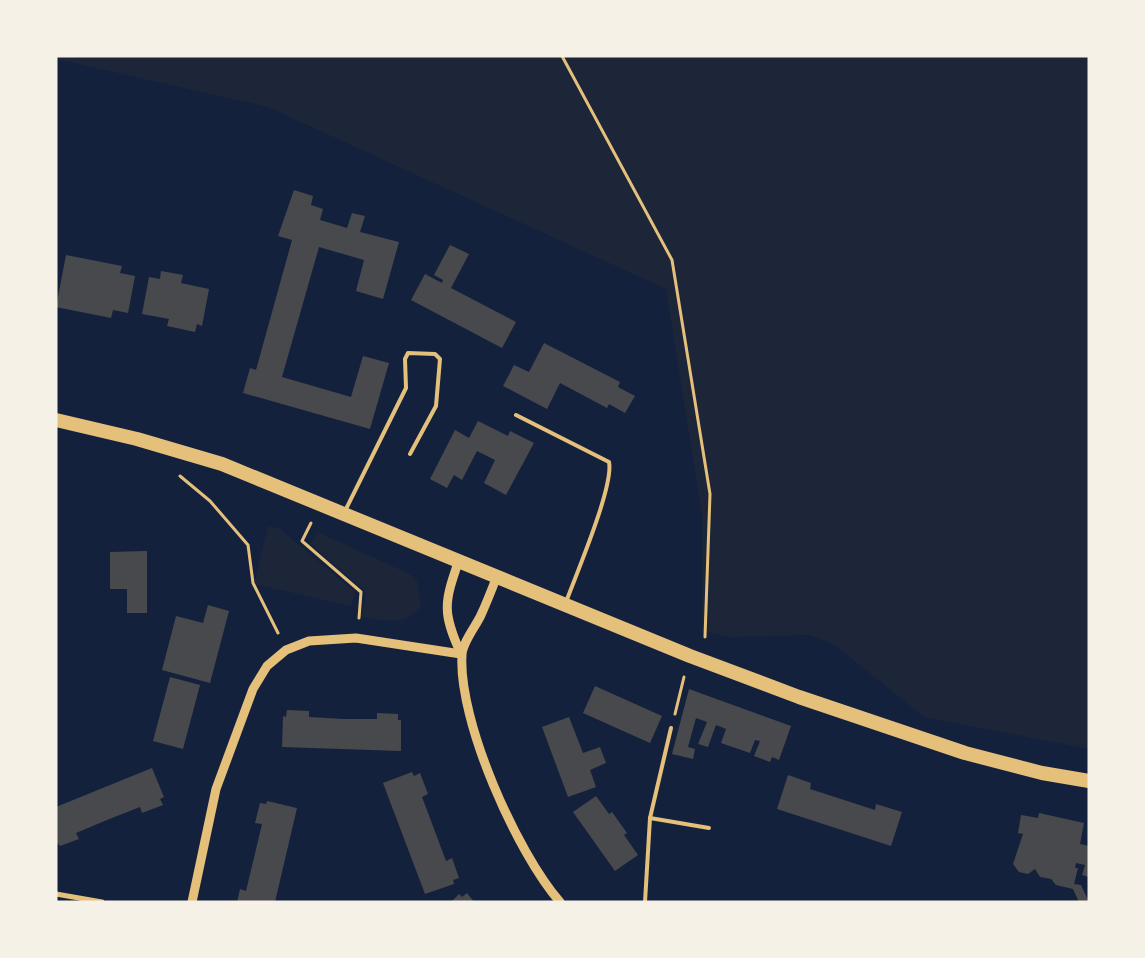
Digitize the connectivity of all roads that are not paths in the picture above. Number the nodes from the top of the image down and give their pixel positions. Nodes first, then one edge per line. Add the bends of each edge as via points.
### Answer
1 (516, 415) dead end
2 (56, 420) edge
3 (410, 454) dead end
4 (344, 512) junction
5 (459, 560) junction
6 (497, 576) junction
7 (565, 604) junction
8 (461, 654) junction
9 (671, 728) road end
10 (1089, 782) edge
11 (650, 818) junction
12 (708, 828) dead end
13 (56, 894) edge
14 (102, 902) edge
15 (192, 902) edge
16 (560, 902) edge
17 (645, 902) edge

1 - 7 lane via 609,462 604,495
2 - 4 highway via 222,464
3 - 4 lane via 436,406 440,359 435,354 408,353 405,359 406,388
4 - 5 highway
5 - 6 highway
5 - 8 street via 446,596 449,628
6 - 7 highway
6 - 8 street
7 - 10 highway via 799,697 965,753
8 - 15 street via 356,638 309,641 286,650 267,666 253,689 216,789
8 - 16 street via 466,697 496,789 531,862
9 - 11 lane
11 - 12 lane
11 - 17 lane
13 - 14 street

